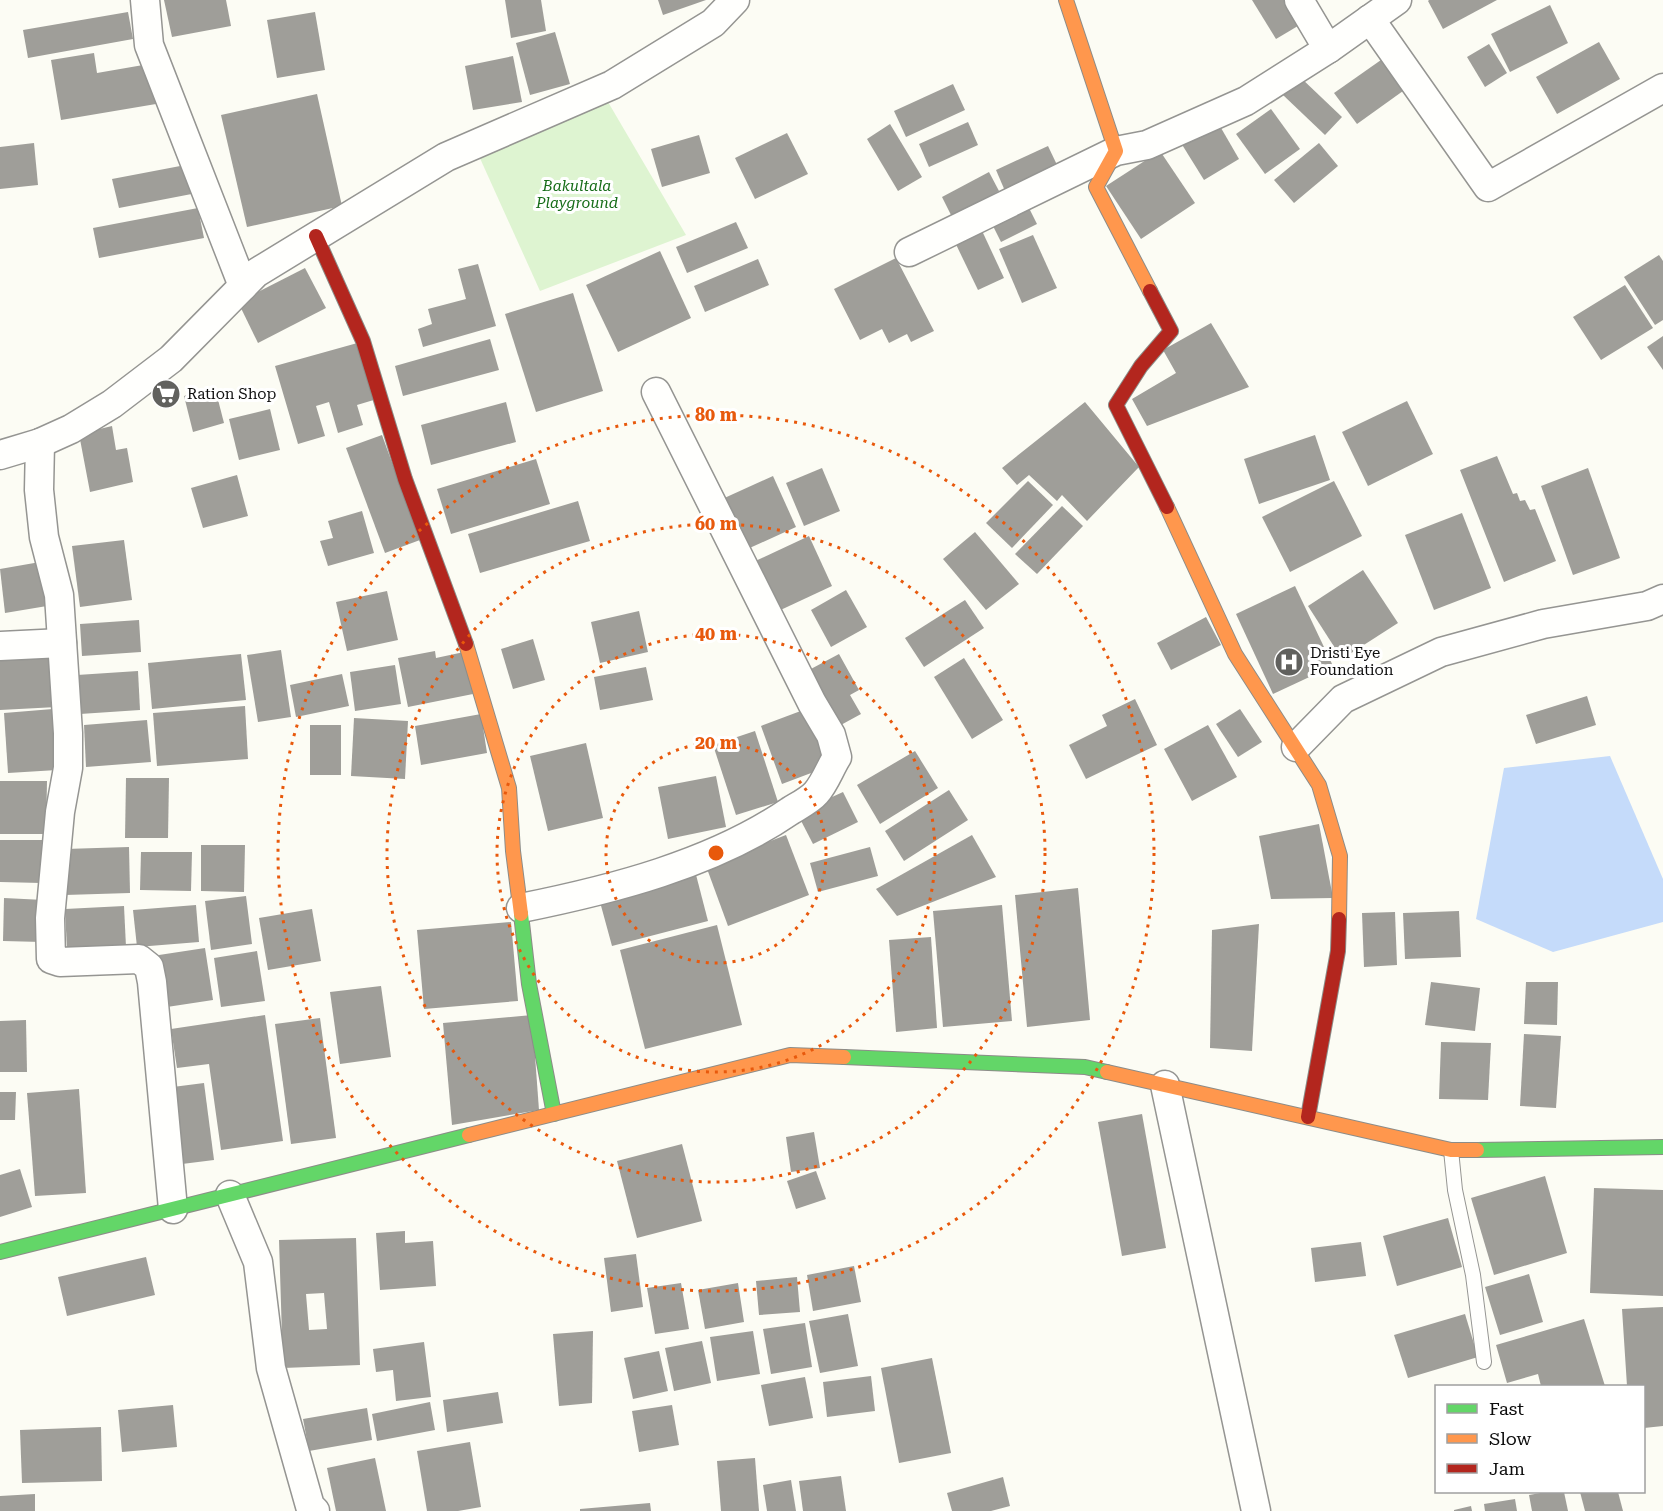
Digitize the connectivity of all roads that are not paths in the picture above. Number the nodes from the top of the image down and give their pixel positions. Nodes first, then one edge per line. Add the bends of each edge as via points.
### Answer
1 (145, 0) edge
2 (735, 0) edge
3 (1066, 0) edge
4 (1299, 0) edge
5 (1397, 0) edge
6 (1370, 19) junction
7 (1328, 49) junction
8 (1663, 88) edge
9 (1116, 151) junction
10 (316, 236) junction
11 (909, 252) dead end
12 (243, 286) junction
13 (656, 392) dead end
14 (40, 443) junction
15 (0, 455) edge
16 (1663, 599) edge
17 (62, 643) junction
18 (0, 646) edge
19 (1296, 747) junction
20 (521, 908) junction
21 (1165, 1085) junction
22 (554, 1114) junction
23 (1308, 1117) junction
24 (1663, 1147) edge
25 (1451, 1149) junction
26 (230, 1195) junction
27 (173, 1209) junction
28 (0, 1252) edge
29 (1484, 1362) dead end
30 (315, 1511) edge
31 (1256, 1511) edge

1 - 12 street via 149,45
2 - 10 street via 713,23 612,85 446,157
3 - 9 street
4 - 7 street
5 - 6 street
6 - 7 street
6 - 8 street via 1488,187
7 - 9 street via 1246,101 1147,145
9 - 11 street
9 - 19 street via 1096,187 1171,331 1141,366 1116,405 1235,654
10 - 12 street via 256,273
10 - 20 street via 363,341 405,479 464,636 509,788
12 - 14 street via 171,359 112,404
13 - 20 street via 831,735 837,757 816,794 774,823 702,857 633,882
14 - 15 street
14 - 17 street via 40,502 44,537 59,595
16 - 19 street via 1647,606 1543,624 1441,652 1343,699
17 - 18 street
17 - 27 street via 68,768 50,918 51,959 139,959 149,967
19 - 23 street via 1319,785 1340,856 1338,951
20 - 22 street via 529,984
21 - 22 street via 1085,1067 790,1055
21 - 23 street
21 - 31 street
22 - 26 street
23 - 25 street
24 - 25 street
25 - 29 lane
26 - 27 street
26 - 30 street via 258,1262 271,1368 310,1506
27 - 28 street

